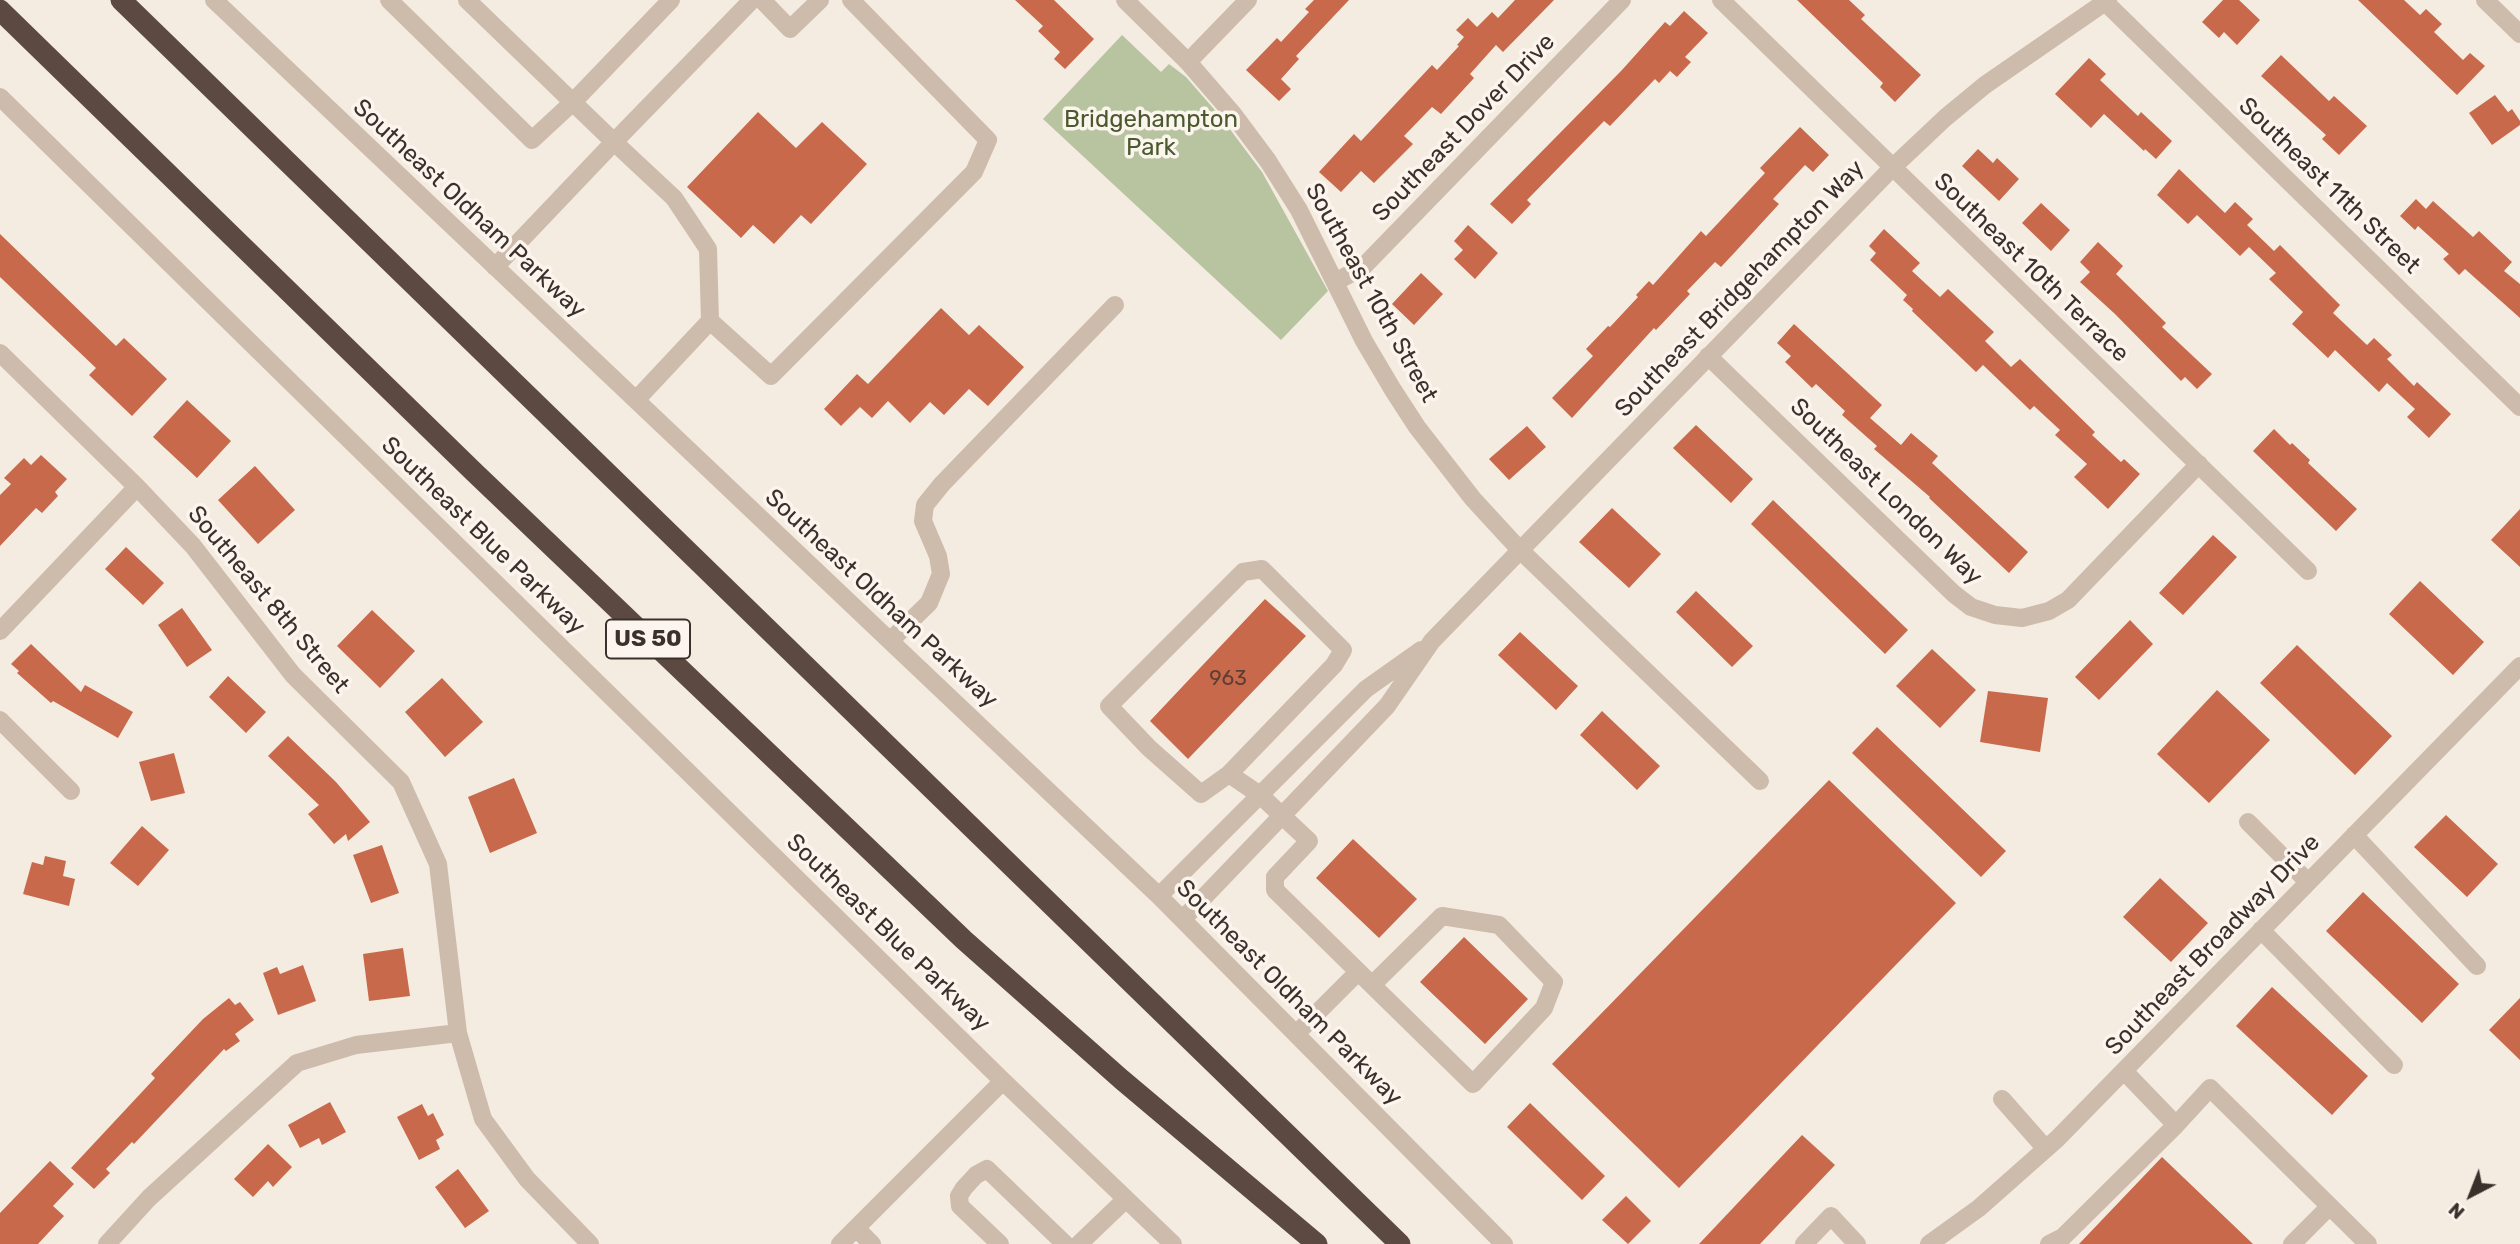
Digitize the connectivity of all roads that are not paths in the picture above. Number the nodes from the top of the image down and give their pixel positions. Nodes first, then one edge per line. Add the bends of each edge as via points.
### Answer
1 (121, 0) edge
2 (214, 0) edge
3 (389, 0) edge
4 (467, 0) edge
5 (671, 0) edge
6 (752, 0) edge
7 (762, 0) edge
8 (820, 0) edge
9 (851, 0) edge
10 (1125, 0) edge
11 (1248, 0) edge
12 (1622, 0) edge
13 (1721, 0) edge
14 (2485, 0) edge
15 (2105, 1) edge
16 (0, 10) edge
17 (2520, 34) edge
18 (1188, 62) junction
19 (0, 97) edge
20 (573, 102) junction
21 (614, 142) junction
22 (1892, 168) junction
23 (495, 267) junction
24 (1335, 282) junction
25 (1115, 306) dead end
26 (710, 321) junction
27 (0, 354) edge
28 (1708, 356) junction
29 (636, 400) junction
30 (2520, 407) edge
31 (2199, 464) junction
32 (138, 487) junction
33 (1520, 550) junction
34 (2308, 571) dead end
35 (0, 631) edge
36 (890, 642) junction
37 (1432, 642) junction
38 (2520, 666) edge
39 (0, 720) edge
40 (1229, 774) junction
41 (1760, 781) dead end
42 (72, 790) dead end
43 (1260, 795) junction
44 (1282, 815) junction
45 (2248, 822) dead end
46 (2354, 835) junction
47 (2308, 882) junction
48 (1159, 896) junction
49 (1182, 919) junction
50 (2261, 930) junction
51 (2477, 966) dead end
52 (1358, 972) junction
53 (1372, 985) junction
54 (458, 1032) junction
55 (1296, 1034) junction
56 (2394, 1065) dead end
57 (2123, 1071) junction
58 (1003, 1081) junction
59 (2002, 1098) dead end
60 (2176, 1125) junction
61 (2046, 1149) junction
62 (1126, 1199) junction
63 (2330, 1206) junction
64 (856, 1228) junction
65 (107, 1244) edge
66 (590, 1244) edge
67 (840, 1244) edge
68 (872, 1244) edge
69 (1000, 1244) edge
70 (1065, 1244) edge
71 (1079, 1244) edge
72 (1173, 1244) edge
73 (1317, 1244) edge
74 (1400, 1244) edge
75 (1504, 1244) edge
76 (1804, 1244) edge
77 (1857, 1244) edge
78 (1929, 1244) edge
79 (2049, 1244) edge
80 (2292, 1244) edge
81 (2368, 1244) edge

1 - 74 highway
2 - 23 street, Southeast Oldham Parkway
3 - 20 street via 532,140
4 - 20 street
5 - 20 street
6 - 21 street
7 - 8 street via 790,29
9 - 26 street via 988,140 974,172 771,376
10 - 18 street, Southeast 10th Street
11 - 18 street
12 - 24 street, Southeast Dover Drive via 1363,267
13 - 22 street, Southeast 10th Terrace
14 - 17 street
15 - 22 street, Southeast Bridgehampton Way via 1985,85
15 - 30 street, Southeast 11th Street
16 - 73 highway, US 50 via 964,940
18 - 24 street, Southeast 10th Street via 1268,161
19 - 58 street, Southeast Blue Parkway
20 - 21 street
21 - 23 street
21 - 26 street via 674,198 708,249
22 - 28 street, Southeast Bridgehampton Way
22 - 31 street, Southeast 10th Terrace
23 - 29 street, Southeast Oldham Parkway
24 - 33 street, Southeast 10th Street via 1364,341 1417,427
25 - 36 street via 925,505 923,521 939,556 941,574 929,603
26 - 29 street
27 - 32 street, Southeast 8th Street
28 - 31 street, Southeast London Way via 1954,594 1971,607 1995,615 2022,618 2068,600
28 - 33 street, Southeast Bridgehampton Way
29 - 36 street, Southeast Oldham Parkway
31 - 34 street, Southeast 10th Terrace
32 - 35 street
32 - 54 street, Southeast 8th Street via 193,546 293,675 401,782 438,864
33 - 37 street, Southeast Bridgehampton Way
33 - 41 street, Southeast 10th Street
36 - 48 street, Southeast Oldham Parkway
37 - 43 street, Southeast Bridgehampton Way via 1366,689
37 - 44 street, Southeast Bridgehampton Way via 1387,706
38 - 46 street, Southeast Broadway Drive
39 - 42 street
40 - 40 street via 1201,794 1109,706 1243,572 1262,569 1343,650 1334,665
40 - 43 street
43 - 44 street
43 - 48 street, Southeast Bridgehampton Way
44 - 49 street, Southeast Bridgehampton Way
44 - 52 street via 1309,841 1275,877 1275,890
45 - 47 street
46 - 47 street, Southeast Broadway Drive
46 - 51 street
47 - 50 street, Southeast Broadway Drive
48 - 49 street, Southeast Oldham Parkway
49 - 55 street, Southeast Oldham Parkway
50 - 56 street
50 - 57 street, Southeast Broadway Drive
52 - 53 street
52 - 55 street
53 - 53 street via 1473,1084 1544,1008 1554,982 1499,925 1442,916
54 - 65 street via 356,1045 297,1063 149,1198
54 - 66 street, Southeast 8th Street via 483,1119 527,1179
55 - 75 street, Southeast Oldham Parkway
57 - 60 street
57 - 61 street, Southeast Broadway Drive
58 - 62 street, Southeast Blue Parkway
58 - 64 street
59 - 61 street
60 - 63 street via 2210,1088
60 - 79 street via 2063,1237
61 - 78 street, Southeast Broadway Drive via 1979,1208
62 - 71 street
62 - 72 street, Southeast Blue Parkway
63 - 80 street
63 - 81 street
64 - 67 street
64 - 68 street
69 - 70 street via 960,1206 964,1188 987,1169
76 - 77 street via 1831,1216

